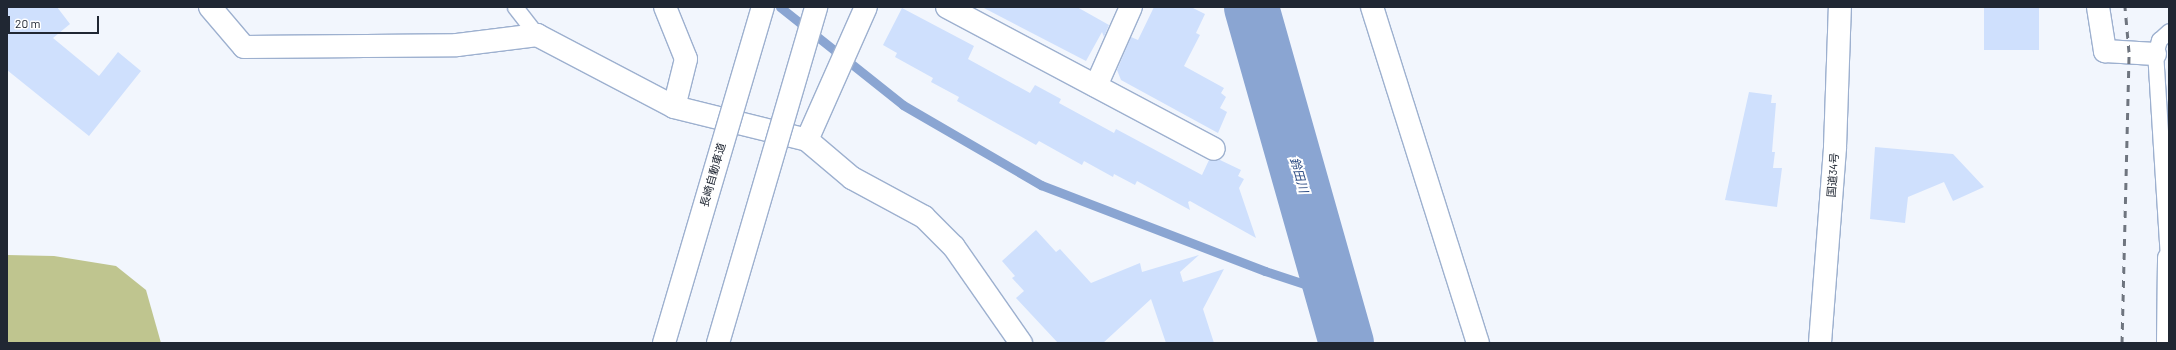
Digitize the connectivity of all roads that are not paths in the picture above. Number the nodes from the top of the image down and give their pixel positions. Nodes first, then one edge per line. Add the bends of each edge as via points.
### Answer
1 (210, 7) edge
2 (516, 7) edge
3 (665, 7) edge
4 (762, 7) edge
5 (816, 7) edge
6 (866, 7) edge
7 (947, 7) edge
8 (1840, 7) edge
9 (2098, 7) edge
10 (1127, 9) edge
11 (1377, 10) edge
12 (2169, 31) edge
13 (537, 35) junction
14 (2155, 54) junction
15 (1096, 86) junction
16 (674, 107) junction
17 (807, 140) junction
18 (1214, 149) dead end
19 (2169, 258) edge
20 (664, 343) edge
21 (718, 343) edge
22 (1021, 343) edge
23 (1478, 343) edge
24 (1820, 343) edge
25 (2168, 343) edge

1 - 13 main road via 244,47 457,45
2 - 13 lane
3 - 16 main road via 686,59
4 - 20 main road, 長崎自動車道, bridge
5 - 21 main road, bridge
6 - 17 main road
7 - 15 main road
8 - 24 main road, 国道34号 via 1835,147
9 - 14 main road via 2105,51
10 - 15 main road
11 - 23 main road
12 - 14 lane via 2158,40
13 - 16 main road
14 - 19 lane
15 - 18 main road
16 - 17 main road
17 - 22 main road via 852,178 924,217 954,247
19 - 25 main road

